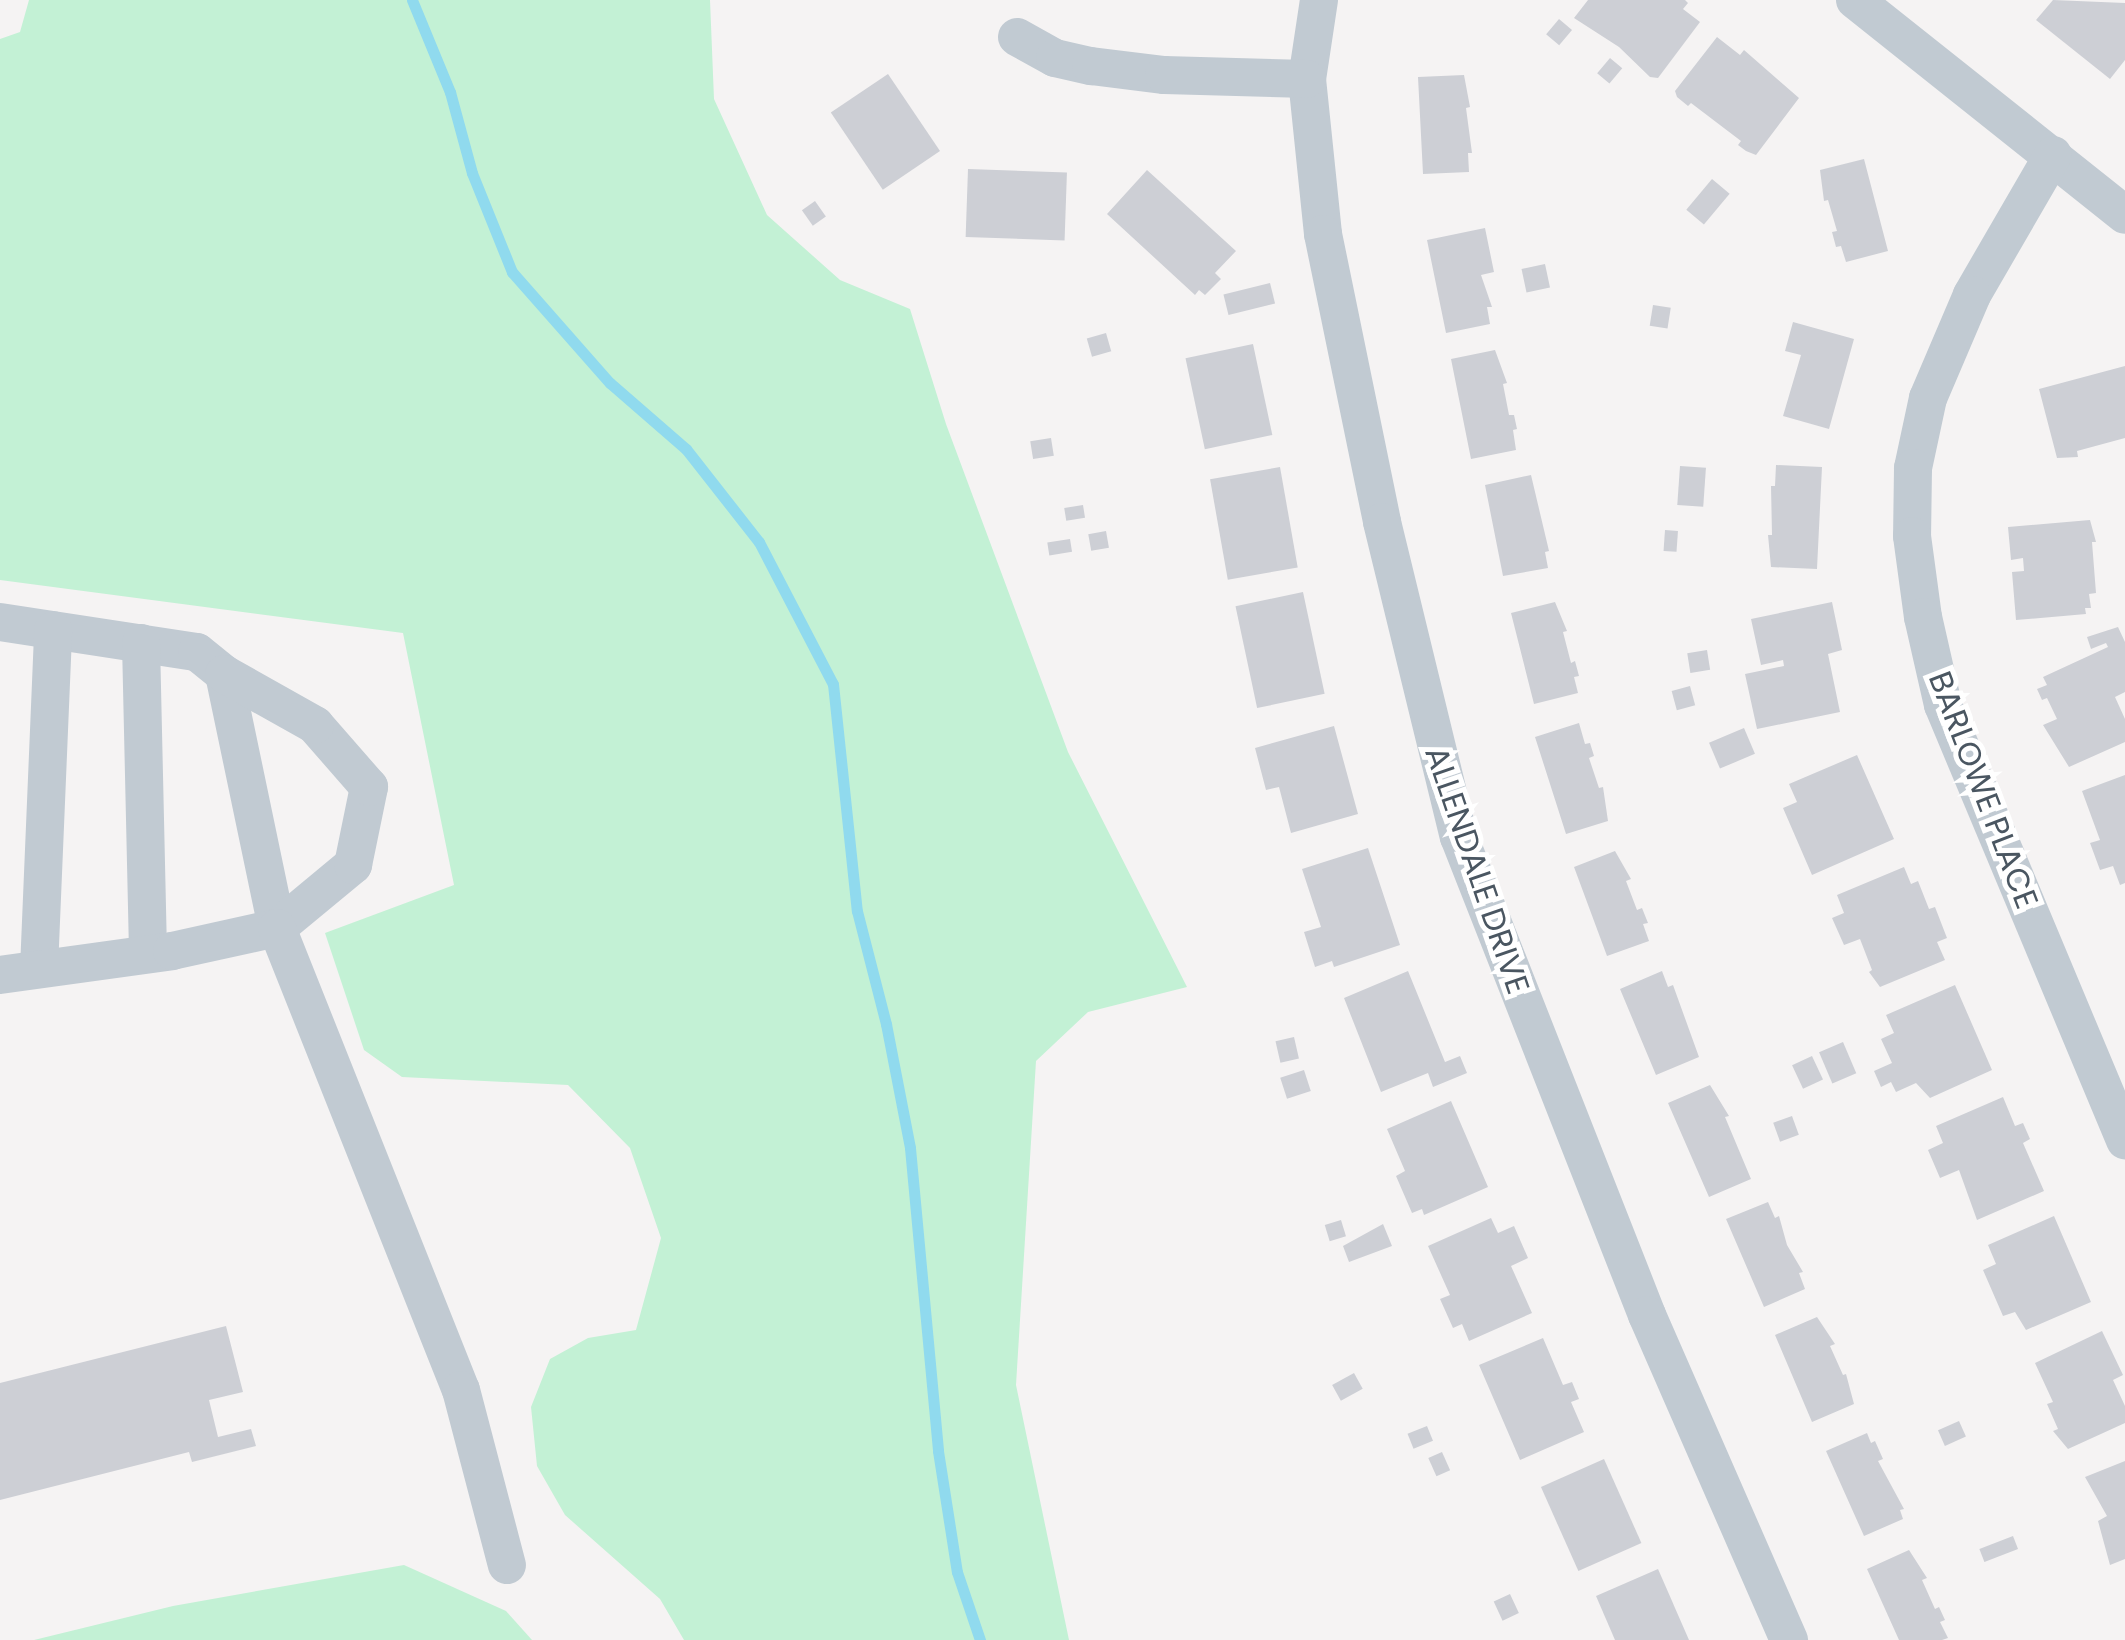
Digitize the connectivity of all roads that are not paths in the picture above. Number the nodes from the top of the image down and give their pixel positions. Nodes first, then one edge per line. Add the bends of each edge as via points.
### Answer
1 (1319, 0) edge
2 (1856, 0) edge
3 (1017, 37) dead end
4 (1307, 79) junction
5 (2053, 155) junction
6 (2125, 215) edge
7 (0, 622) edge
8 (53, 630) junction
9 (141, 643) junction
10 (224, 674) junction
11 (276, 928) junction
12 (148, 954) junction
13 (38, 970) junction
14 (0, 974) edge
15 (2125, 1140) edge
16 (507, 1565) dead end
17 (1789, 1640) edge

1 - 4 street, ALLENDALE DRIVE
2 - 5 street
3 - 4 street via 1055,58 1091,66
4 - 17 street, ALLENDALE DRIVE via 1323,234 1382,522 1459,836 1640,1298
5 - 6 street
5 - 15 street, BARLOWE PLACE via 1972,295 1928,398 1913,468 1912,536 1943,705
7 - 8 street
8 - 9 street
8 - 13 street
9 - 10 street via 197,652
9 - 12 street
10 - 11 street
10 - 11 street via 315,725 369,787 352,866
11 - 12 street
11 - 16 street via 460,1390
12 - 13 street
13 - 14 street

